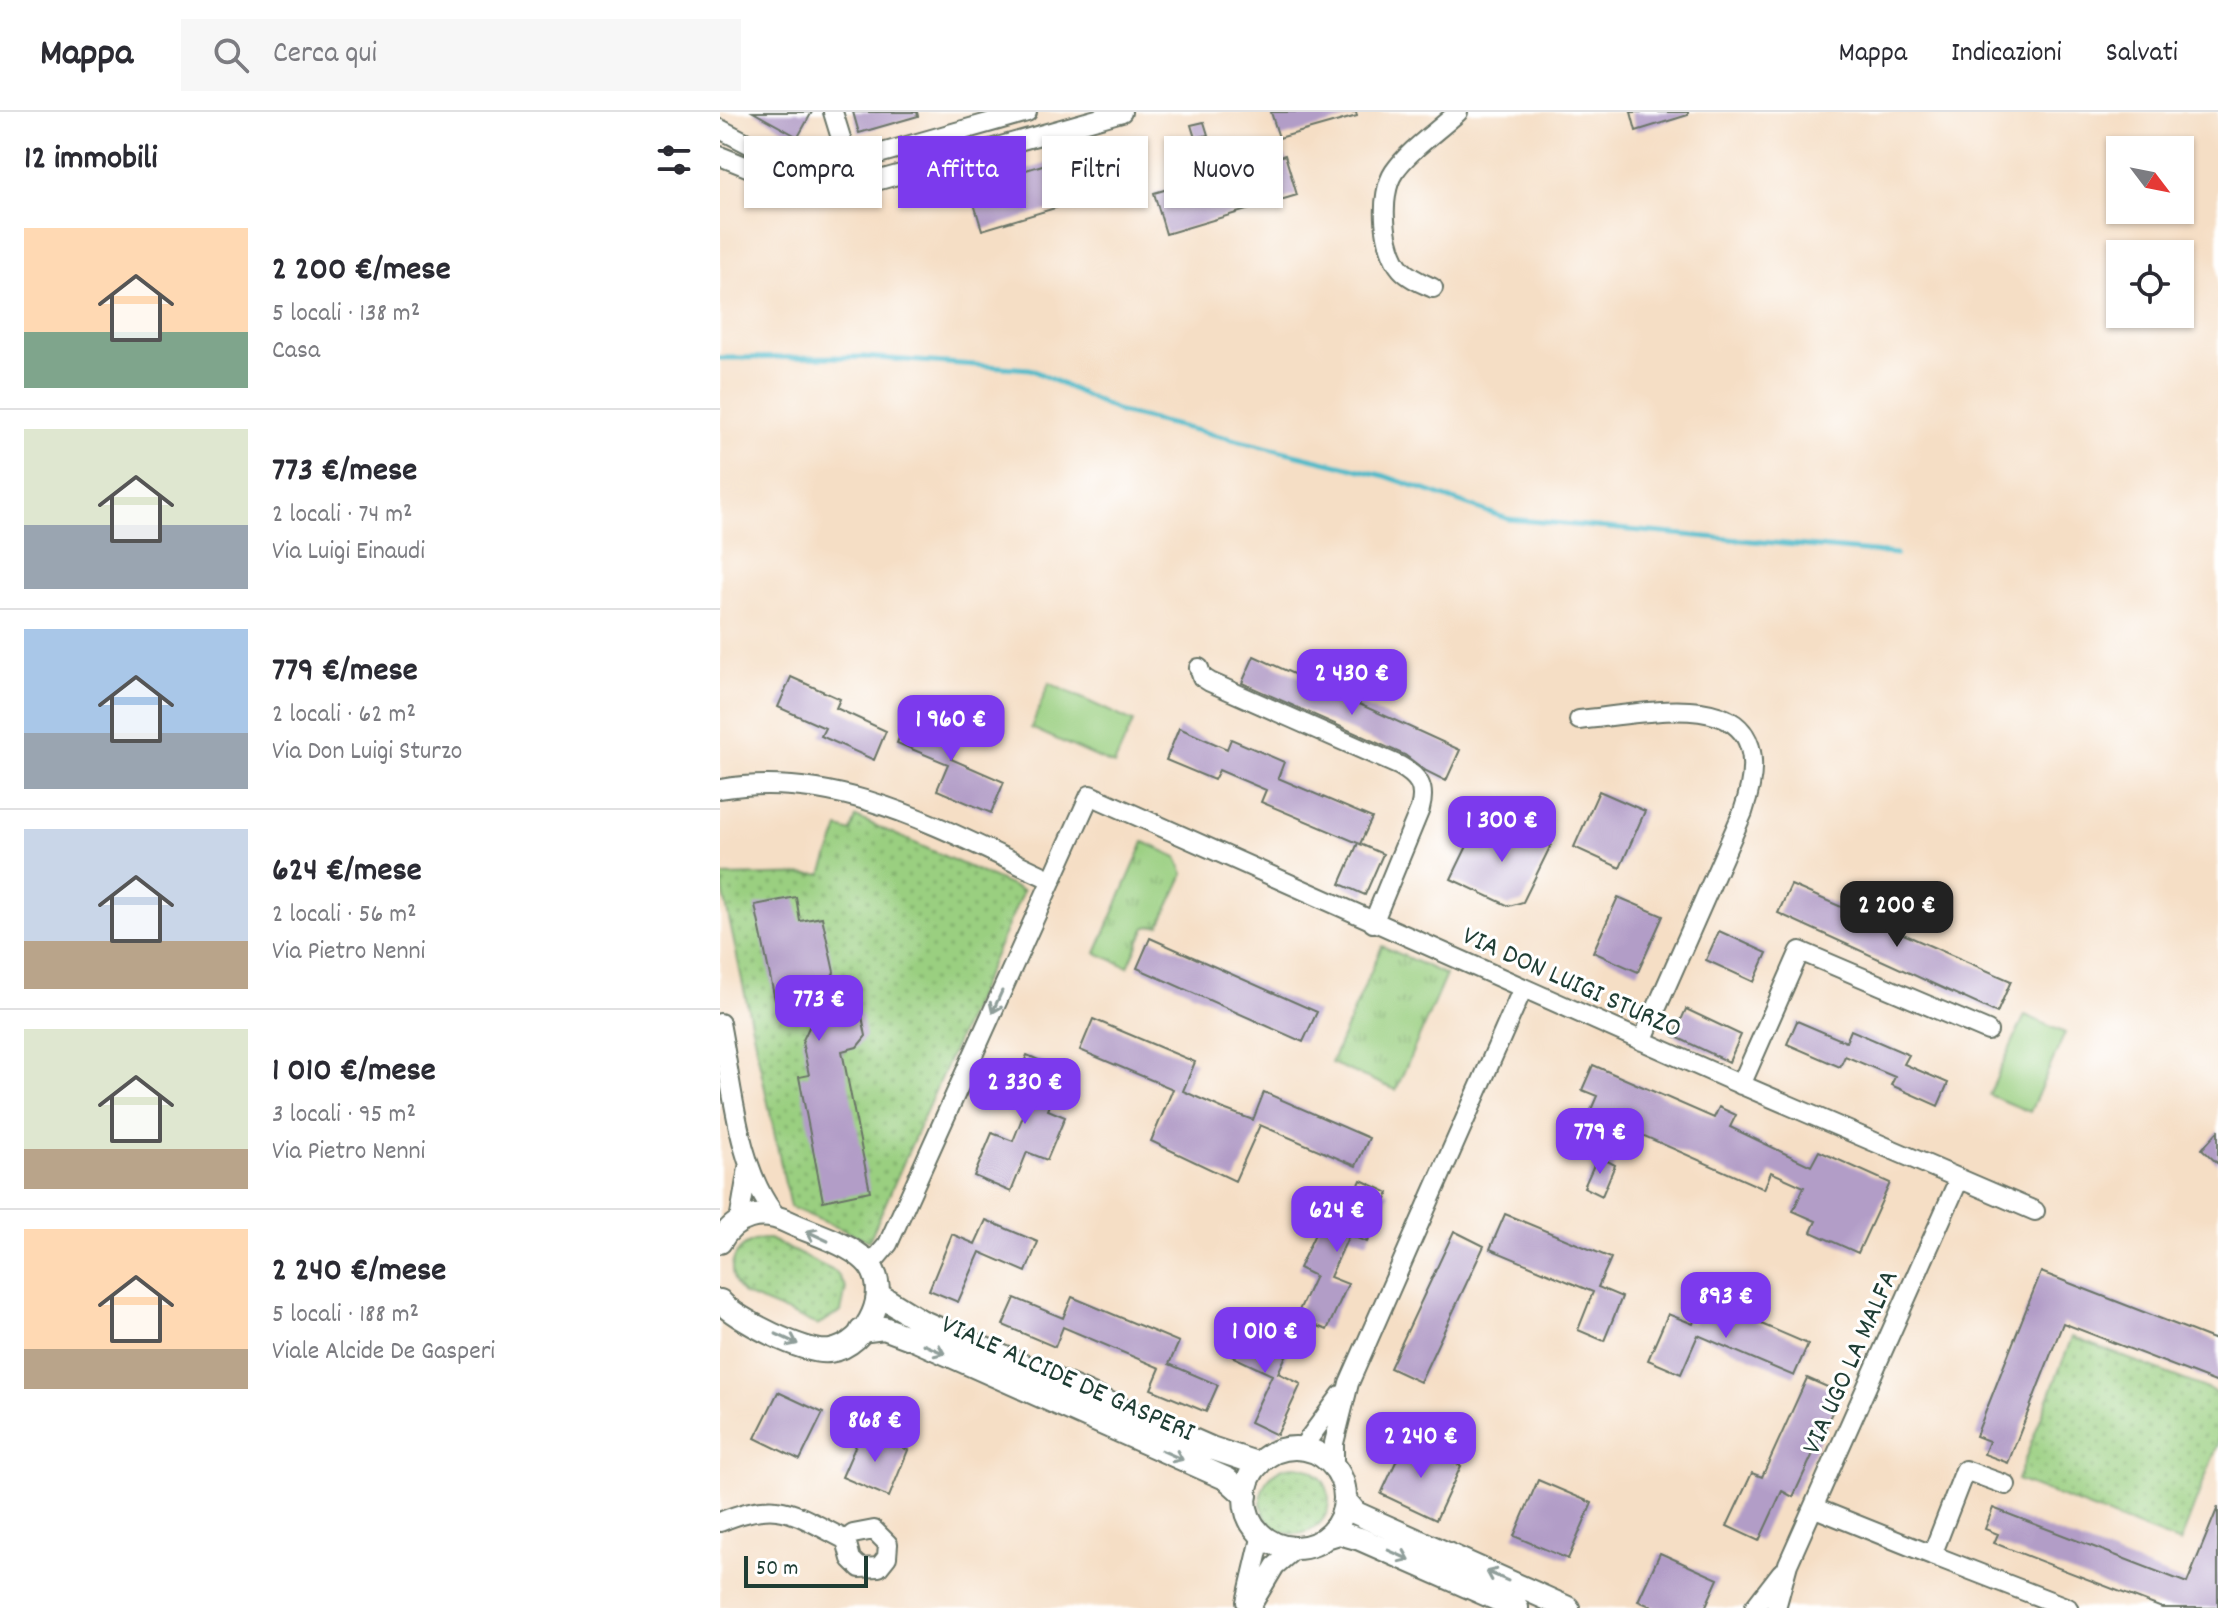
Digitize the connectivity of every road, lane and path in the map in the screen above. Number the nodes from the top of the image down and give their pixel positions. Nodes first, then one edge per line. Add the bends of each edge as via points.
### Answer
1 (833, 112) edge
2 (1027, 112) edge
3 (1122, 112) edge
4 (1458, 112) edge
5 (992, 122) junction
6 (720, 129) edge
7 (840, 136) edge
8 (996, 136) edge
9 (1026, 139) edge
10 (744, 141) edge
11 (882, 154) edge
12 (720, 156) edge
13 (898, 177) edge
14 (1433, 288) dead end
15 (1199, 668) dead end
16 (1579, 720) dead end
17 (720, 789) edge
18 (1052, 880) junction
19 (1373, 923) junction
20 (1523, 988) junction
21 (720, 1023) edge
22 (1988, 1031) dead end
23 (1642, 1041) junction
24 (1741, 1085) junction
25 (749, 1165) junction
26 (1959, 1179) junction
27 (2035, 1211) dead end
28 (777, 1217) junction
29 (726, 1233) edge
30 (865, 1260) junction
31 (879, 1295) junction
32 (725, 1310) edge
33 (861, 1331) junction
34 (1349, 1383) junction
35 (1301, 1449) junction
36 (1259, 1464) junction
37 (1334, 1467) junction
38 (2006, 1485) dead end
39 (1246, 1496) junction
40 (1345, 1500) junction
41 (1815, 1508) junction
42 (720, 1522) edge
43 (1262, 1534) junction
44 (1326, 1537) junction
45 (846, 1540) dead end
46 (1296, 1548) junction
47 (1932, 1555) junction
48 (1788, 1564) junction
49 (1247, 1608) edge
50 (1517, 1608) edge
51 (1568, 1608) edge
52 (1754, 1608) edge
53 (1776, 1608) edge
54 (2068, 1608) edge

1 - 7 street
2 - 5 street
3 - 9 street
4 - 14 street via 1401,164 1387,192 1393,257 1407,274
5 - 8 street
5 - 11 street
6 - 10 street
12 - 13 street via 794,186 833,191
15 - 19 street via 1210,682 1400,766 1420,781 1420,809
16 - 23 street via 1703,710 1737,726 1752,749 1752,781 1743,812
17 - 18 street via 778,783 832,789 898,811
18 - 19 street, VIA DON LUIGI STURZO via 1090,795
18 -> 30 street via 888,1244 877,1257
19 - 20 street, VIA DON LUIGI STURZO
20 - 23 street, VIA DON LUIGI STURZO
20 - 34 street
21 - 25 street
22 - 24 street via 1800,951
23 - 24 street, VIA DON LUIGI STURZO
24 - 26 street, VIA DON LUIGI STURZO
25 - 28 street
25 - 29 street
26 - 27 street, VIA DON LUIGI STURZO
26 - 41 street, VIA UGO LA MALFA
28 - 29 street via 753,1216
30 -> 28 street
30 - 31 street via 876,1275
31 - 33 street
31 - 36 street, VIALE ALCIDE DE GASPERI via 921,1321
32 -> 33 street via 818,1350 841,1348
33 -> 39 street, VIALE ALCIDE DE GASPERI via 884,1328 913,1339 1227,1479
34 - 35 street
34 - 37 street via 1334,1443
35 - 36 street via 1274,1453
35 - 37 street via 1320,1454
36 - 39 street
37 - 40 street
38 - 47 street via 1965,1470
39 - 43 street via 1251,1521
40 - 44 street via 1339,1521
51 -> 40 street via 1354,1513
41 - 47 street
41 - 48 street, VIA UGO LA MALFA
42 - 45 street via 769,1507
43 - 46 street
43 - 49 street
44 - 46 street
44 -> 50 street via 1339,1533 1360,1539
46 - 49 street via 1269,1574
47 - 54 street
48 - 52 street, VIA UGO LA MALFA
48 - 53 street, VIA UGO LA MALFA

